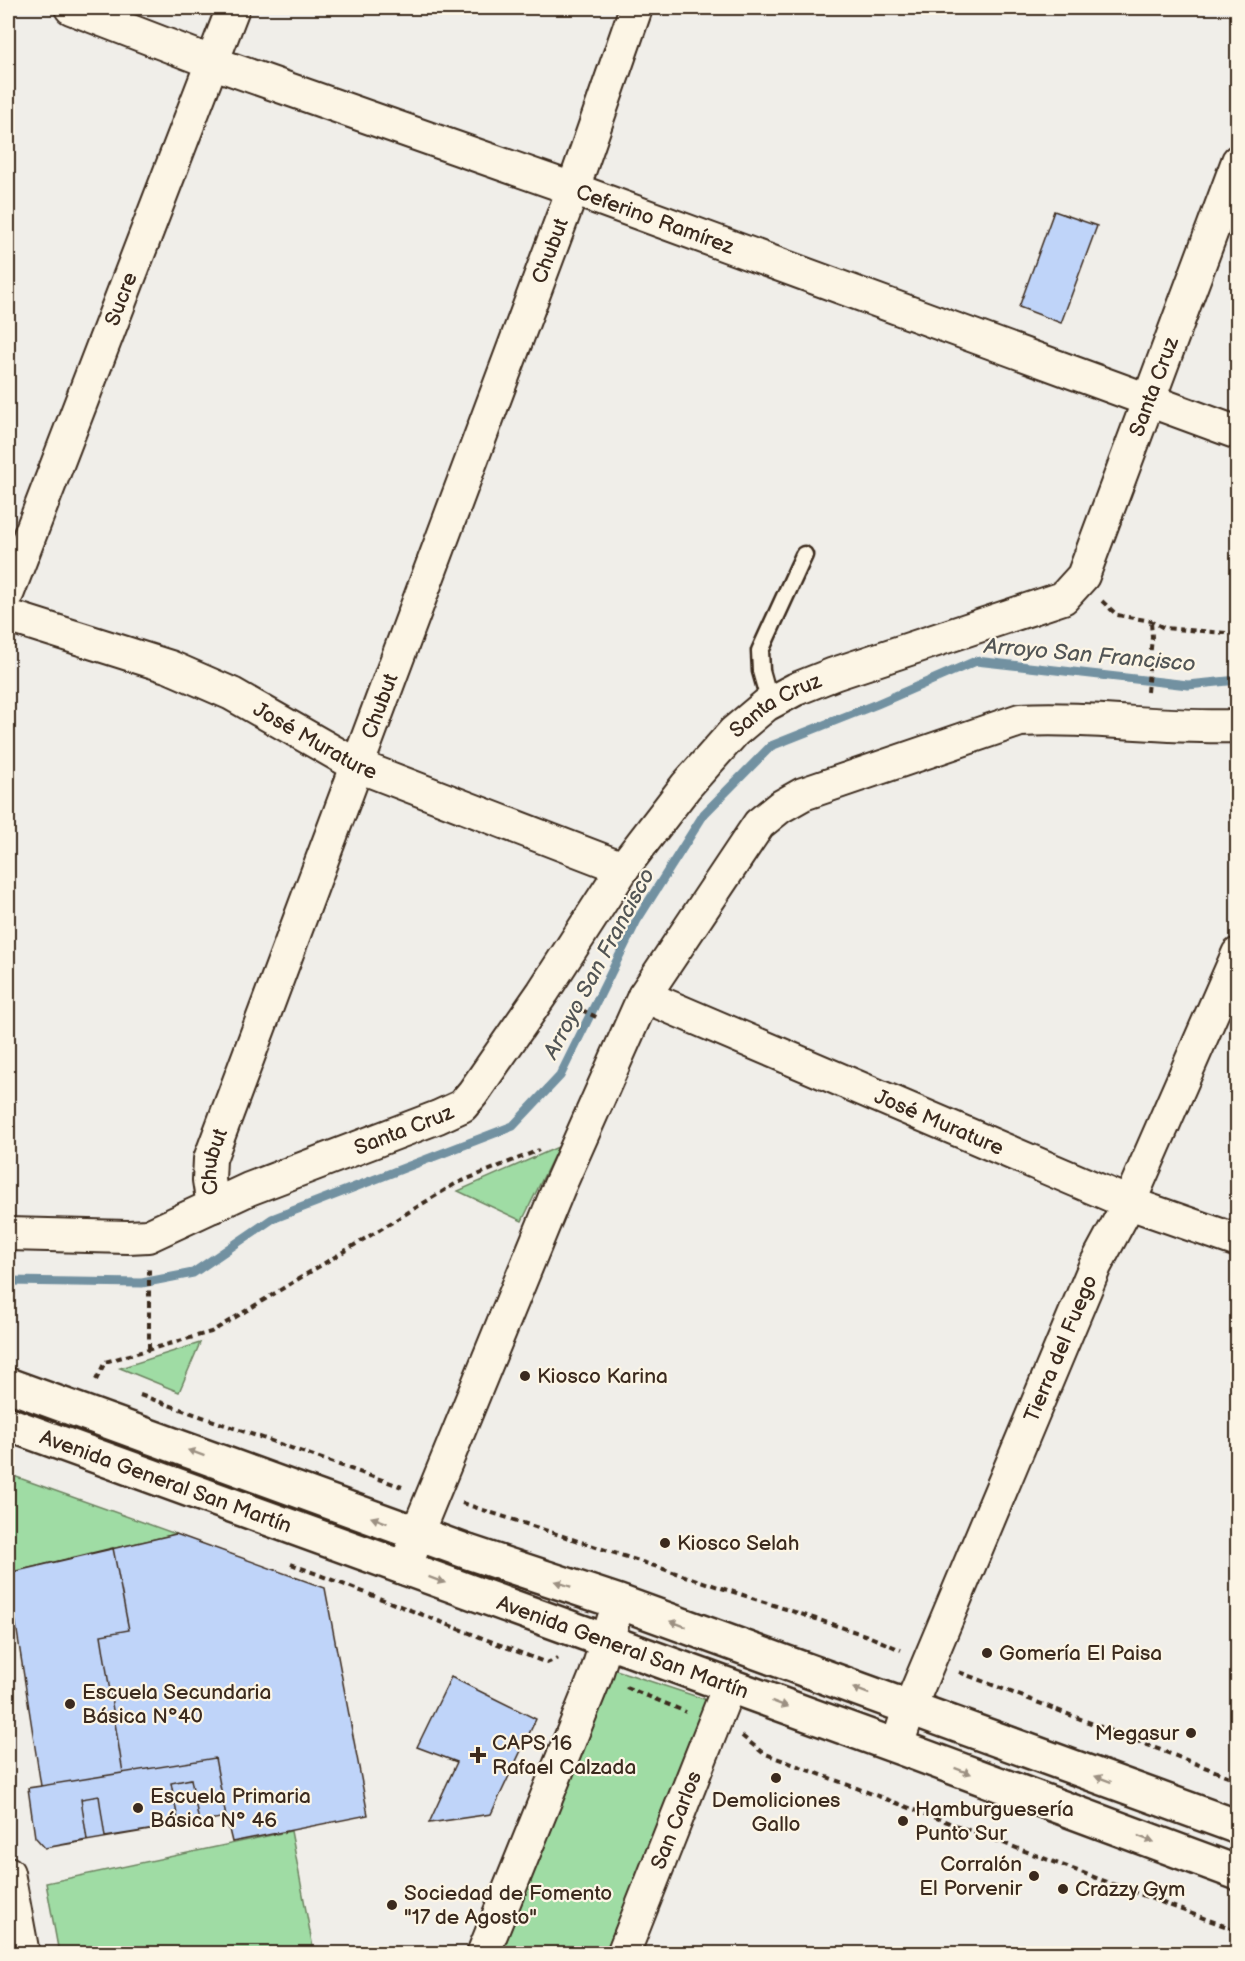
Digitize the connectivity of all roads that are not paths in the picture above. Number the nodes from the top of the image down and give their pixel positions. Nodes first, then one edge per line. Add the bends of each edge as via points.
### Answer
1 (71, 8) edge
2 (233, 8) edge
3 (636, 8) edge
4 (211, 62) junction
5 (1238, 161) edge
6 (573, 189) junction
7 (1147, 401) junction
8 (1238, 433) edge
9 (804, 555) dead end
10 (8, 592) edge
11 (8, 616) edge
12 (770, 703) junction
13 (1238, 726) edge
14 (358, 766) junction
15 (623, 867) junction
16 (1238, 954) edge
17 (644, 996) junction
18 (1129, 1203) junction
19 (213, 1206) junction
20 (8, 1234) edge
21 (1238, 1241) edge
22 (8, 1385) edge
23 (8, 1424) edge
24 (417, 1533) junction
25 (406, 1569) junction
26 (619, 1602) junction
27 (607, 1641) junction
28 (729, 1686) junction
29 (909, 1709) junction
30 (897, 1746) junction
31 (1238, 1827) edge
32 (8, 1873) edge
33 (1238, 1873) edge
34 (23, 1953) edge
35 (483, 1953) edge
36 (623, 1953) edge

1 - 4 street, Ceferino Ramírez
2 - 4 street, Sucre
3 - 6 street, Chubut
4 - 6 street, Ceferino Ramírez
4 - 10 street, Sucre
5 - 7 street, Santa Cruz
6 - 7 street, Ceferino Ramírez
6 - 14 street, Chubut
7 - 8 street, Ceferino Ramírez
7 - 12 street, Santa Cruz via 1083,576 1063,598 834,674
9 - 12 lane via 760,651
11 - 14 street, José Murature via 170,667 232,694
12 - 15 street, Santa Cruz via 734,732
13 - 17 street via 1020,720 803,794 759,824
14 - 15 street, José Murature
14 - 19 street, Chubut via 210,1159
15 - 19 street, Santa Cruz via 543,992 462,1106 249,1188
16 - 18 street, Tierra del Fuego
17 - 18 street, José Murature
17 - 24 street via 559,1187
18 - 21 street, José Murature
18 - 29 street, Tierra del Fuego via 1095,1266
19 - 20 street, Chubut via 148,1236
24 -> 22 main road, Avenida General San Martín
23 - 25 main road, Avenida General San Martín
24 - 25 street
26 -> 24 main road, Avenida General San Martín
25 -> 27 main road, Avenida General San Martín
26 - 27 street
29 -> 26 main road, Avenida General San Martín
27 - 28 main road, Avenida General San Martín
27 - 35 street
28 -> 30 main road, Avenida General San Martín
28 - 36 street, San Carlos
29 - 30 street, Tierra del Fuego
31 -> 29 main road, Avenida General San Martín
30 -> 33 main road, Avenida General San Martín
32 - 34 street

